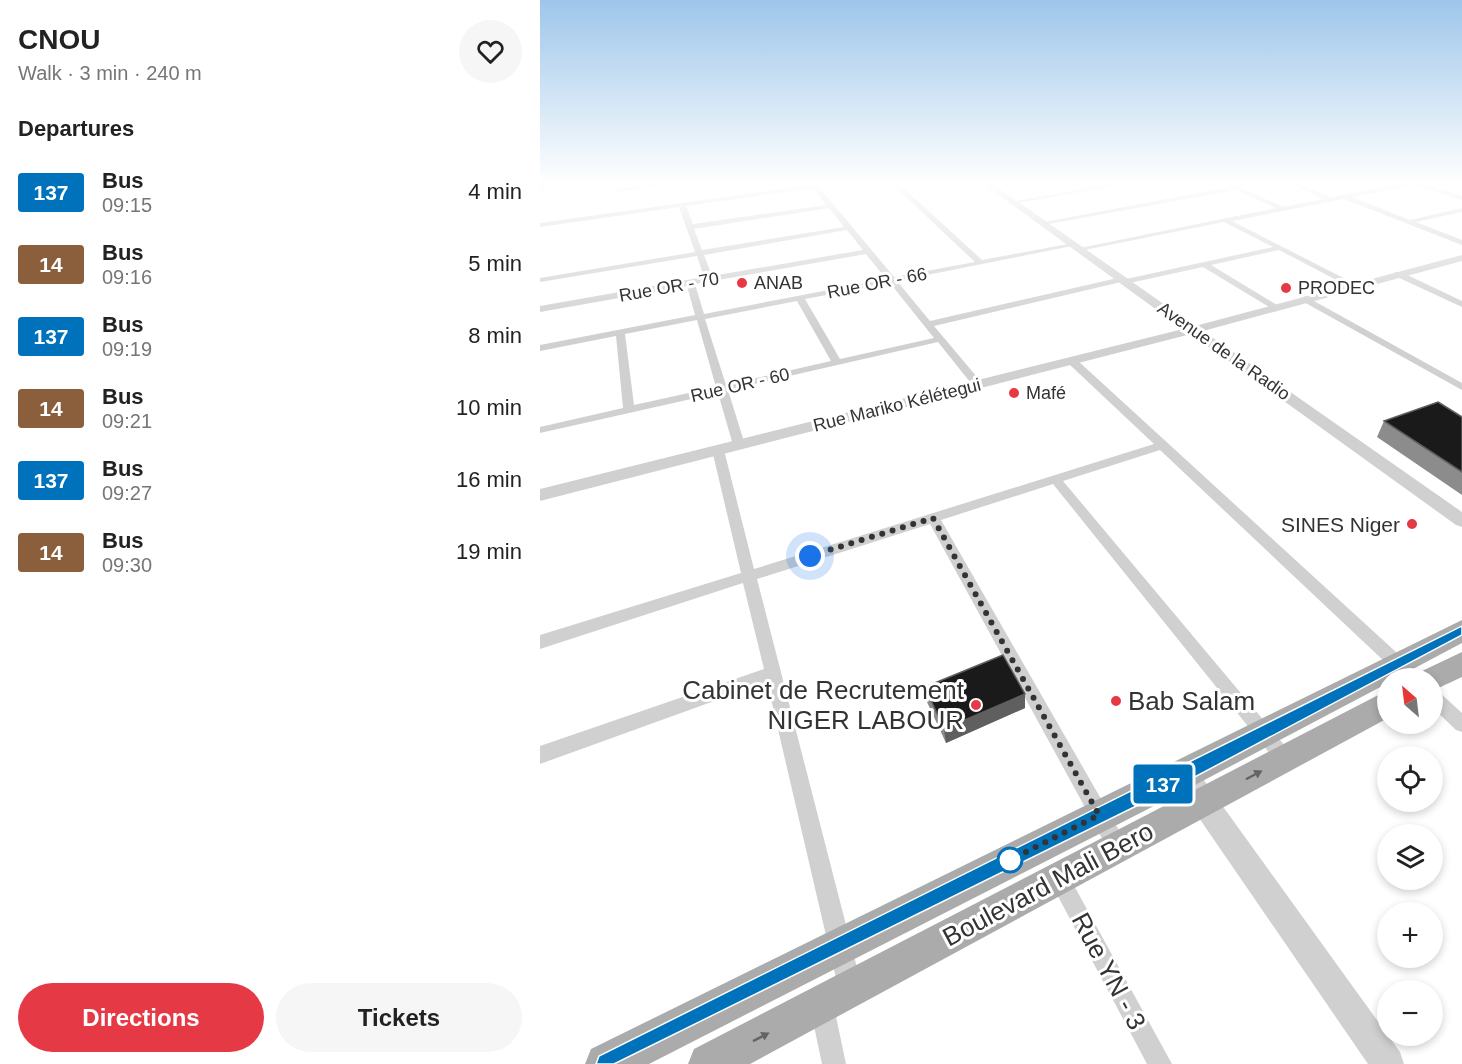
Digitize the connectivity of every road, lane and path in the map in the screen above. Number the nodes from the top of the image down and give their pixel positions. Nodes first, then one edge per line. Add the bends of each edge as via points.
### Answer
1 (692, 232) edge
2 (827, 232) edge
3 (852, 232) edge
4 (948, 232) edge
5 (1055, 232) edge
6 (1161, 232) edge
7 (1247, 232) edge
8 (1434, 232) edge
9 (1462, 243) edge
10 (1076, 247) junction
11 (1279, 248) junction
12 (868, 251) junction
13 (700, 253) junction
14 (1462, 258) edge
15 (981, 262) junction
16 (1203, 264) junction
17 (1398, 274) junction
18 (709, 279) junction
19 (540, 280) edge
20 (892, 280) junction
21 (1123, 280) junction
22 (690, 283) junction
23 (1353, 285) junction
24 (800, 298) junction
25 (1305, 299) junction
26 (1462, 304) edge
27 (1274, 307) junction
28 (540, 309) edge
29 (700, 317) junction
30 (929, 324) junction
31 (1194, 329) junction
32 (620, 333) junction
33 (940, 339) junction
34 (540, 348) edge
35 (1073, 362) junction
36 (837, 363) junction
37 (978, 385) junction
38 (1462, 387) edge
39 (722, 389) junction
40 (629, 410) junction
41 (540, 430) edge
42 (740, 445) junction
43 (1164, 445) junction
44 (718, 450) junction
45 (1055, 479) junction
46 (540, 495) edge
47 (933, 518) junction
48 (1462, 521) edge
49 (749, 575) junction
50 (1462, 632) edge
51 (540, 642) edge
52 (1462, 664) edge
53 (1402, 668) edge
54 (1409, 668) edge
55 (773, 673) junction
56 (1443, 674) edge
57 (1377, 683) edge
58 (1443, 706) edge
59 (1377, 709) edge
60 (1462, 723) edge
61 (1263, 732) junction
62 (540, 755) edge
63 (1285, 759) junction
64 (1193, 789) junction
65 (1099, 815) junction
66 (1117, 846) junction
67 (1059, 878) junction
68 (840, 946) junction
69 (836, 998) junction
70 (606, 1064) edge
71 (709, 1064) edge
72 (834, 1064) edge
73 (1160, 1064) edge
74 (1388, 1064) edge

1 - 13 street
2 - 13 street
3 - 12 street
4 - 15 street
5 - 10 street, Avenue de la Radio
6 - 10 street, Rue OR - 66
7 - 11 street
8 - 9 street
10 - 15 street, Rue OR - 66
10 - 21 street, Avenue de la Radio
11 - 16 street
11 - 23 street
12 - 18 street, Rue OR - 70
12 - 20 street
13 - 18 street
13 - 19 street
14 - 17 street, Rue Mariko Kélétegui
15 - 20 street, Rue OR - 66
16 - 21 street
16 - 27 street
17 - 23 street, Rue Mariko Kélétegui
17 - 26 street
18 - 22 street, Rue OR - 70
20 - 24 street, Rue OR - 66
20 - 30 street
21 - 30 street
21 - 31 street, Avenue de la Radio
22 - 28 street, Rue OR - 70
22 - 29 street
23 - 25 street, Rue Mariko Kélétegui
24 - 29 street, Rue OR - 66
24 - 36 street
25 - 27 street, Rue Mariko Kélétegui
25 - 38 street
27 - 31 street, Rue Mariko Kélétegui
29 - 32 street, Rue OR - 66
29 - 39 street
30 - 33 street
31 - 35 street, Rue Mariko Kélétegui
31 - 48 street, Avenue de la Radio
32 - 34 street, Rue OR - 66
32 - 40 street
33 - 36 street, Rue OR - 60
33 - 37 street
35 - 37 street, Rue Mariko Kélétegui
35 - 43 street
36 - 39 street, Rue OR - 60
37 - 42 street, Rue Mariko Kélétegui
39 - 40 street, Rue OR - 60
39 - 42 street
40 - 41 street, Rue OR - 60
42 - 44 street, Rue Mariko Kélétegui
43 - 45 street
43 - 53 street
44 - 46 street, Rue Mariko Kélétegui
44 - 49 street
45 - 47 street
45 - 61 street
47 - 49 street
47 - 65 street
49 - 51 street
49 - 55 street
50 - 54 main road, Boulevard Mali Bero
52 - 56 main road
55 - 62 street
55 - 68 street
57 - 61 main road, Boulevard Mali Bero
58 - 60 street
59 - 63 main road, Boulevard Mali Bero
61 - 63 street
61 - 64 main road, Boulevard Mali Bero
64 -> 63 main road, Boulevard Mali Bero
64 - 65 main road, Boulevard Mali Bero
64 - 66 main road, Boulevard Mali Bero
64 - 74 street
65 - 66 street
65 - 68 main road, Boulevard Mali Bero
66 - 67 main road, Boulevard Mali Bero
67 - 69 main road, Boulevard Mali Bero
67 - 73 street, Rue YN - 3
68 - 69 street
68 - 70 main road, Boulevard Mali Bero
71 -> 69 main road, Boulevard Mali Bero
69 - 72 street

